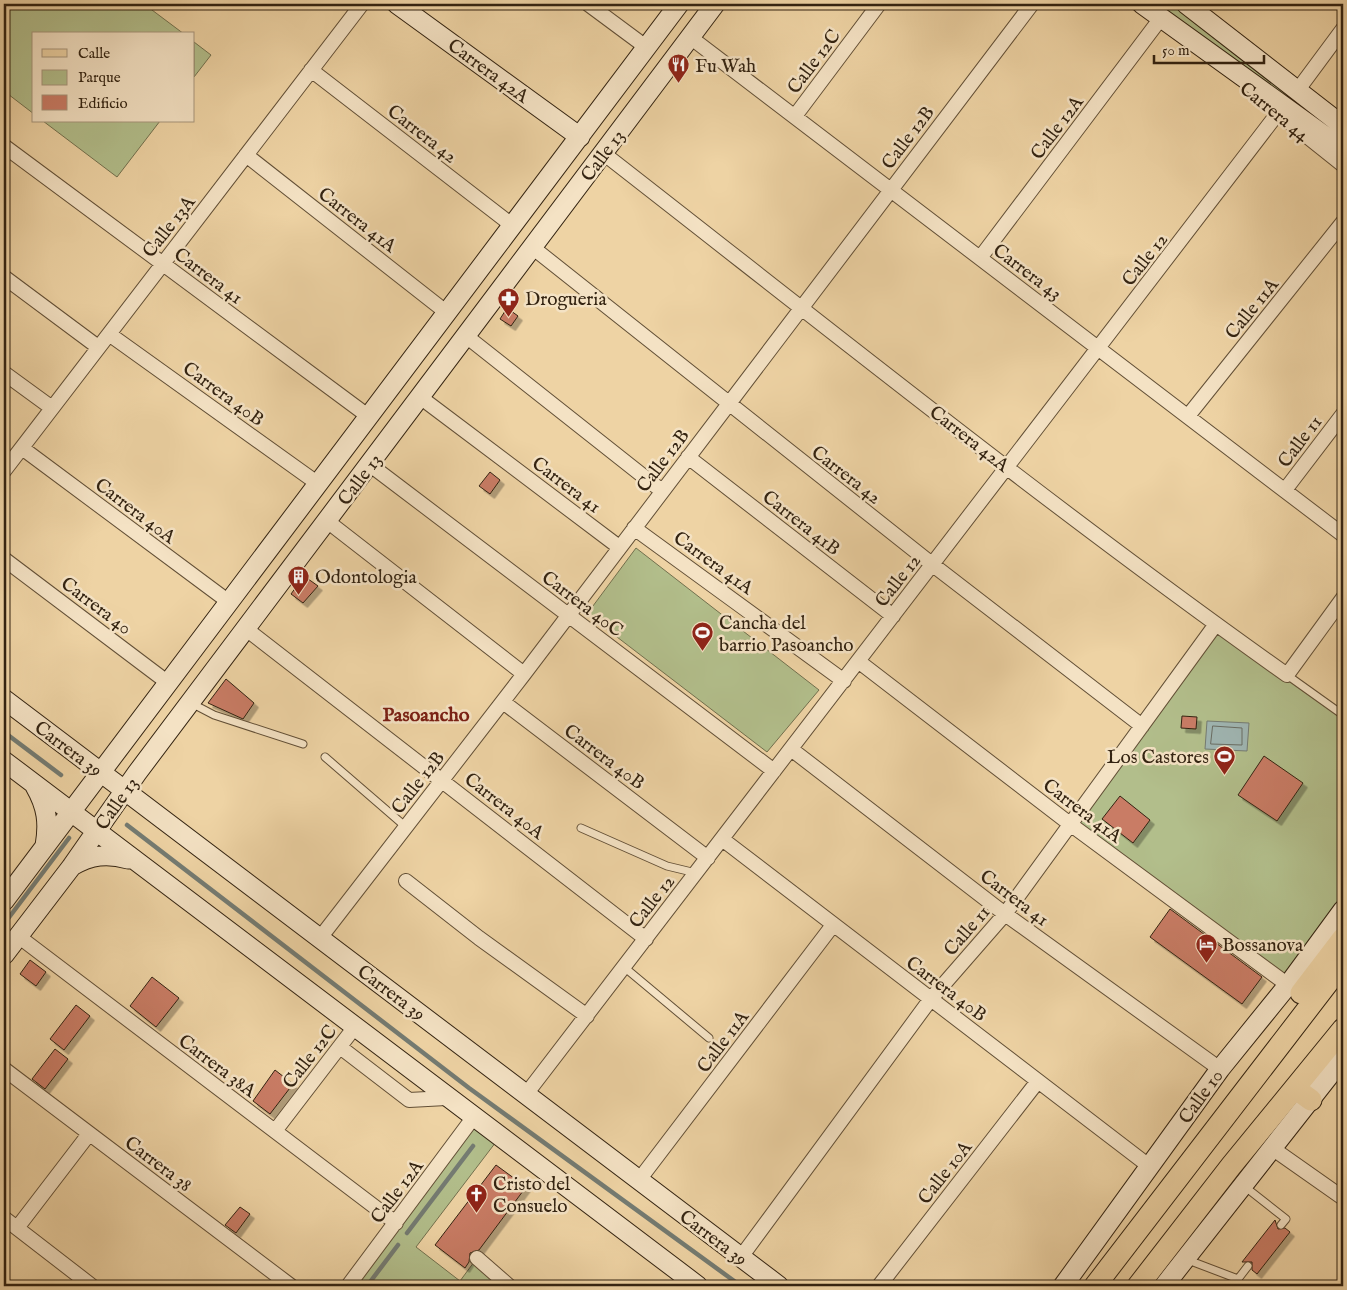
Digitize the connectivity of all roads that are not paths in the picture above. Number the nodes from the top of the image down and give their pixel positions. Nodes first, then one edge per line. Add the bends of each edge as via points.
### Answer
1 (362, 4) edge
2 (397, 4) edge
3 (588, 4) edge
4 (679, 4) edge
5 (715, 4) edge
6 (879, 4) edge
7 (1032, 4) edge
8 (1142, 4) edge
9 (1186, 4) edge
10 (1161, 18) junction
11 (1343, 29) edge
12 (690, 37) junction
13 (646, 47) junction
14 (311, 70) junction
15 (1276, 72) junction
16 (1300, 87) junction
17 (1278, 113) junction
18 (795, 116) junction
19 (1343, 117) edge
20 (1343, 126) edge
21 (580, 137) junction
22 (4, 146) edge
23 (1343, 149) edge
24 (603, 153) junction
25 (246, 154) junction
26 (1343, 165) edge
27 (890, 190) junction
28 (1343, 222) edge
29 (513, 226) junction
30 (532, 247) junction
31 (980, 258) junction
32 (162, 264) junction
33 (4, 277) edge
34 (801, 307) junction
35 (446, 312) junction
36 (109, 334) junction
37 (466, 336) junction
38 (98, 348) junction
39 (1099, 348) junction
40 (4, 373) edge
41 (420, 397) junction
42 (728, 404) junction
43 (52, 408) junction
44 (1343, 414) edge
45 (368, 416) junction
46 (1188, 416) junction
47 (22, 448) junction
48 (688, 456) junction
49 (369, 464) junction
50 (1008, 467) junction
51 (4, 470) edge
52 (318, 483) junction
53 (1285, 490) junction
54 (662, 491) junction
55 (327, 521) junction
56 (634, 528) junction
57 (1343, 535) edge
58 (619, 547) junction
59 (4, 559) edge
60 (933, 565) junction
61 (1343, 598) edge
62 (229, 602) junction
63 (568, 615) junction
64 (893, 616) junction
65 (1216, 624) junction
66 (246, 629) junction
67 (858, 662) junction
68 (524, 674) junction
69 (1287, 675) junction
70 (844, 681) junction
71 (167, 682) junction
72 (4, 699) edge
73 (190, 702) junction
74 (503, 702) junction
75 (1342, 715) edge
76 (1142, 726) junction
77 (303, 744) dead end
78 (791, 749) junction
79 (324, 757) dead end
80 (4, 761) edge
81 (774, 771) junction
82 (97, 775) junction
83 (442, 780) junction
84 (34, 784) junction
85 (122, 794) junction
86 (74, 806) junction
87 (1070, 824) junction
88 (99, 827) junction
89 (406, 827) junction
90 (581, 828) dead end
91 (722, 839) junction
92 (45, 847) junction
93 (708, 858) junction
94 (132, 860) junction
95 (72, 866) junction
96 (696, 873) junction
97 (406, 881) dead end
98 (4, 901) edge
99 (1343, 910) edge
100 (1005, 914) junction
101 (834, 925) junction
102 (18, 936) junction
103 (320, 938) junction
104 (646, 938) junction
105 (1343, 938) edge
106 (4, 955) edge
107 (1343, 963) edge
108 (624, 967) junction
109 (1288, 985) junction
110 (930, 1000) junction
111 (587, 1016) junction
112 (354, 1028) junction
113 (1343, 1029) edge
114 (709, 1038) dead end
115 (340, 1047) junction
116 (1343, 1058) edge
117 (4, 1069) edge
118 (1220, 1069) junction
119 (1254, 1078) junction
120 (1038, 1081) junction
121 (527, 1094) junction
122 (1304, 1094) junction
123 (446, 1098) junction
124 (473, 1118) junction
125 (275, 1131) junction
126 (89, 1134) junction
127 (1272, 1148) junction
128 (1149, 1166) junction
129 (640, 1180) junction
130 (1242, 1184) junction
131 (1343, 1198) edge
132 (4, 1218) edge
133 (396, 1223) junction
134 (1282, 1225) dead end
135 (17, 1228) junction
136 (740, 1257) junction
137 (477, 1258) dead end
138 (1185, 1259) junction
139 (1248, 1266) dead end
140 (92, 1286) edge
141 (291, 1286) edge
142 (348, 1286) edge
143 (509, 1286) edge
144 (698, 1286) edge
145 (780, 1286) edge
146 (880, 1286) edge
147 (1063, 1286) edge
148 (1095, 1286) edge
149 (1138, 1286) edge
150 (1164, 1286) edge

1 - 14 street, Calle 13A
2 - 21 main road, Carrera 42A
3 - 13 street
4 - 13 main road, Calle 13
5 - 12 main road, Calle 13
6 - 18 street, Calle 12C
7 - 27 street, Calle 12B
8 - 10 main road, Carrera 44
9 - 15 main road, Carrera 44
10 - 17 street, Carrera 44
10 - 23 main road, Carrera 44
10 - 31 street, Calle 12A
11 - 16 street
12 - 18 street, Carrera 43
12 - 24 main road, Calle 13
13 - 21 main road, Calle 13
14 - 25 street, Calle 13A
14 - 29 street, Carrera 42
15 - 16 main road
15 - 20 main road, Carrera 44
16 - 19 main road
17 - 26 street, Carrera 44
17 - 39 street, Calle 12
18 - 27 street, Carrera 43
21 - 29 main road, Calle 13
22 - 32 street, Carrera 41
24 - 30 main road, Calle 13
24 - 34 street, Carrera 42A
25 - 32 street, Calle 13A
25 - 35 street, Carrera 41A
27 - 31 street, Carrera 43
27 - 34 street, Calle 12B
28 - 46 street, Calle 11A
29 - 35 main road, Calle 13
30 - 37 main road, Calle 13
30 - 42 street, Carrera 42
31 - 39 street, Carrera 43
32 - 36 street, Calle 13A
32 - 45 street, Carrera 41
33 - 38 street
34 - 42 street, Calle 12B
34 - 50 street, Carrera 42A
35 - 45 main road, Calle 13
36 - 38 street, Calle 13A
36 - 52 street, Carrera 40B
37 - 41 main road, Calle 13
37 - 54 street
38 - 43 street, Calle 13A
39 - 46 street, Carrera 43
39 - 50 street, Calle 12
40 - 43 street
41 - 49 main road, Calle 13
41 - 58 street, Carrera 41
42 - 48 street, Calle 12B
42 - 60 street, Carrera 42
43 - 47 street, Calle 13A
44 - 53 street, Calle 11
45 - 52 main road, Calle 13
46 - 53 street, Carrera 43
47 - 51 street, Calle 13A
47 - 62 street, Carrera 40A
48 - 54 street, Calle 12B
48 - 64 street, Carrera 41B
49 - 55 main road, Calle 13
49 - 63 street, Carrera 40C
50 - 60 street, Calle 12
50 - 65 street, Carrera 42A
52 - 62 main road, Calle 13
53 - 57 street, Carrera 43
54 - 56 street, Calle 12B
55 - 66 main road, Calle 13
55 - 68 street
56 - 58 street, Calle 12B
56 - 70 street, Carrera 41A
58 - 63 street, Calle 12B
59 - 71 street, Carrera 40
60 - 64 street, Calle 12
60 - 76 street, Carrera 42
61 - 69 street
62 - 71 main road, Calle 13
63 - 68 street, Calle 12B
63 - 81 street, Carrera 40C
64 - 67 street, Calle 12
65 - 69 street, Carrera 42A
65 - 76 street, Calle 11
66 - 73 main road, Calle 13
66 - 83 street, Carrera 40A
67 - 70 street, Calle 12
67 - 87 street, Carrera 41A
68 - 74 street, Calle 12B
69 - 75 lane, Carrera 42A
70 - 78 street, Calle 12
71 - 82 main road, Calle 13
72 - 82 main road, Carrera 39
73 - 77 lane via 214,715
73 - 85 main road, Calle 13
74 - 83 street, Calle 12B
74 - 93 street, Carrera 40B
76 - 87 street, Calle 11
78 - 81 street, Calle 12
78 - 100 street, Carrera 41
79 - 89 lane
80 - 84 main road
81 - 91 street, Calle 12
82 - 85 main road, Carrera 39
82 - 86 main road, Calle 13
83 - 89 street, Calle 12B
83 - 104 street, Carrera 40A
84 - 86 main road
84 - 92 main road via 48,816
85 - 88 main road, Calle 13
85 - 103 main road, Carrera 39
86 - 88 main road
86 - 92 main road, Calle 13
87 - 100 street, Calle 11
87 - 109 street, Carrera 41A
88 - 94 main road
88 - 95 main road, Calle 13
89 - 103 street, Calle 12B
90 - 96 lane via 667,866
91 - 93 street, Calle 12
91 - 101 street, Carrera 40B
92 - 98 main road, Calle 13
93 - 96 street, Calle 12
94 - 95 main road via 100,855 85,858
94 - 112 main road
95 - 102 main road, Calle 13
96 - 104 street, Calle 12
97 - 111 street
99 - 109 main road, Calle 10
100 - 110 street, Calle 11
100 - 118 street, Carrera 41
101 - 110 street, Carrera 40B
101 - 129 street, Calle 11A
102 - 106 main road, Calle 13
102 - 125 street, Carrera 38A
103 - 121 main road, Carrera 39
104 - 108 street, Calle 12
105 - 119 main road via 1279,1023
107 - 119 main road, Calle 10
108 - 111 street, Calle 12
108 - 114 lane
109 - 118 main road, Calle 10
110 - 120 street, Carrera 40B
110 - 136 street, Calle 11
111 - 121 street, Calle 12
112 - 115 street, Calle 12C
112 - 123 main road
113 - 122 main road
115 - 123 street via 409,1100
115 - 125 street, Calle 12C
116 - 122 main road
117 - 126 street, Carrera 38
118 - 128 main road, Calle 10
119 - 148 main road, Calle 10
120 - 128 street, Carrera 40B
120 - 146 street, Calle 10A
121 - 129 main road, Carrera 39
122 - 127 main road
122 - 149 main road via 1231,1166
123 - 124 main road
124 - 133 street, Calle 12A
124 - 144 main road
125 - 133 street, Carrera 38A
126 - 135 street
126 - 141 street, Carrera 38
127 - 130 main road
127 - 131 street
128 - 147 main road, Calle 10
129 - 136 main road, Carrera 39
130 - 134 lane via 1286,1219
130 - 138 main road
132 - 135 street
133 - 142 street, Calle 12A
135 - 140 street
136 - 145 main road, Carrera 39
137 - 143 street
138 - 139 lane via 1238,1279
138 - 150 main road

